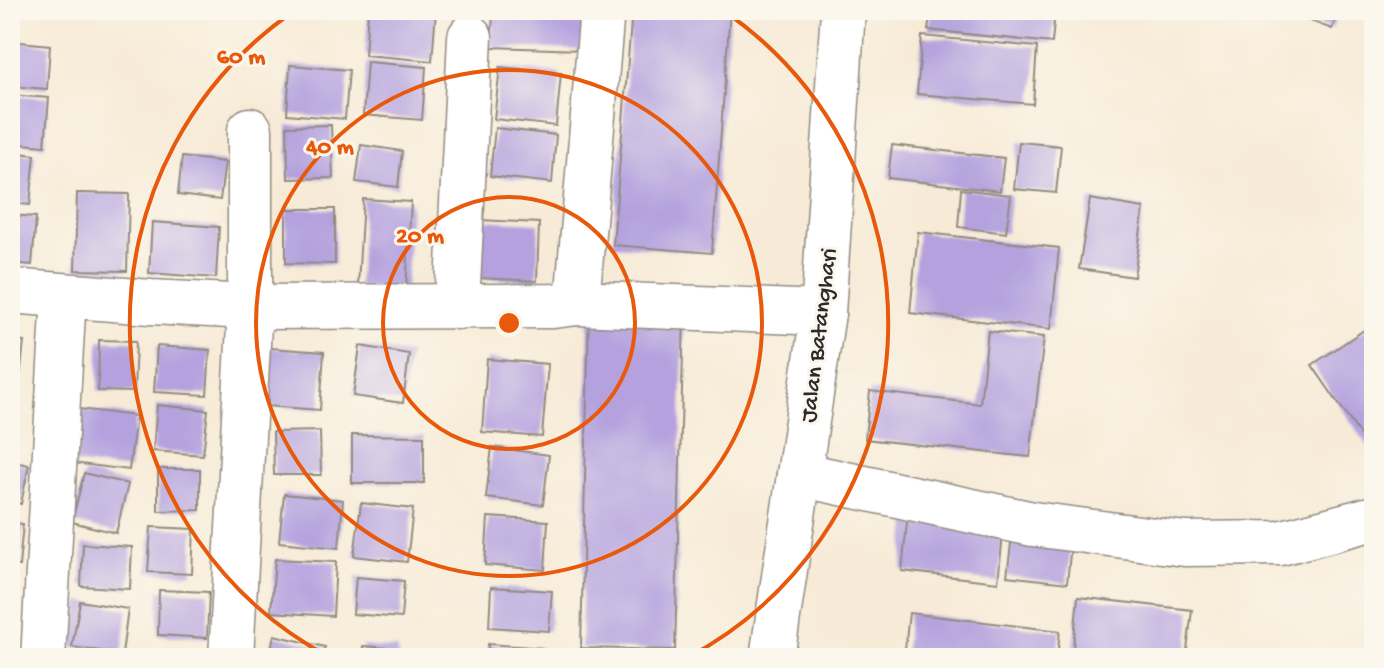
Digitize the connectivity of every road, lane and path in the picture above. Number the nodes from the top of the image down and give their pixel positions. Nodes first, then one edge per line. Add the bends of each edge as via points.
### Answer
1 (602, 10) edge
2 (843, 10) edge
3 (470, 37) dead end
4 (250, 130) dead end
5 (10, 291) edge
6 (64, 296) junction
7 (577, 303) junction
8 (250, 307) junction
9 (457, 307) junction
10 (823, 313) junction
11 (799, 474) junction
12 (1374, 518) edge
13 (43, 658) edge
14 (231, 658) edge
15 (772, 658) edge

1 - 7 street
2 - 10 street, Jalan Batanghari
3 - 9 street
4 - 8 street
5 - 6 street
6 - 8 street
6 - 13 street
7 - 9 street
7 - 10 street
8 - 9 street
8 - 14 street
10 - 11 street, Jalan Batanghari
11 - 12 street via 1033,524 1185,544 1280,543
11 - 15 street, Jalan Batanghari

